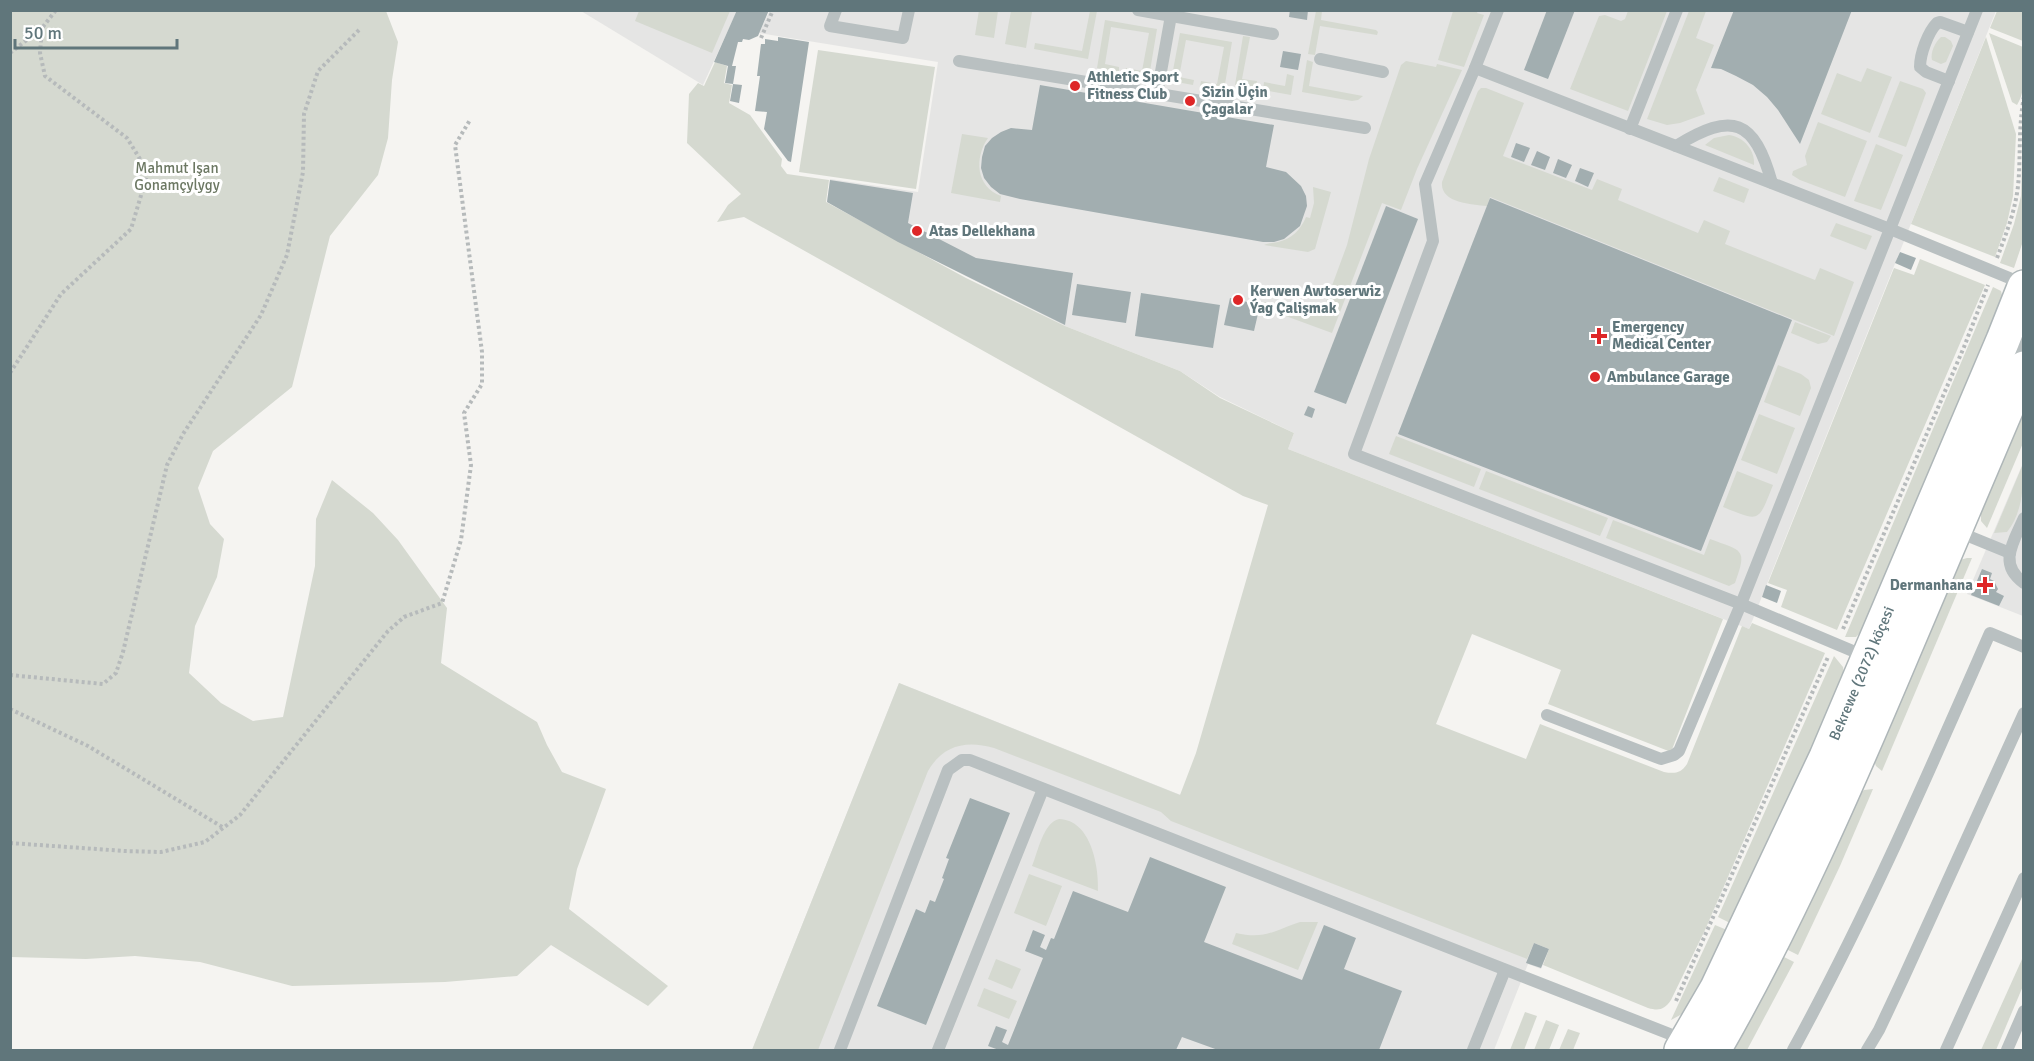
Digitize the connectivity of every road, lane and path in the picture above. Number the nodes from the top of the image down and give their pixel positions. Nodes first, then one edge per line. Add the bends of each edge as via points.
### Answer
1 (56, 10) edge
2 (773, 10) edge
3 (836, 10) edge
4 (909, 10) edge
5 (1138, 10) edge
6 (1498, 10) edge
7 (1677, 10) edge
8 (1977, 10) edge
9 (1172, 13) edge
10 (42, 28) junction
11 (361, 28) dead end
12 (1968, 32) junction
13 (1273, 34) dead end
14 (761, 38) dead end
15 (10, 53) edge
16 (1320, 59) dead end
17 (959, 61) dead end
18 (1475, 68) junction
19 (1383, 72) dead end
20 (1949, 81) junction
21 (1158, 94) junction
22 (2024, 97) edge
23 (470, 120) dead end
24 (1365, 128) dead end
25 (1630, 129) junction
26 (1676, 146) junction
27 (1772, 183) junction
28 (1890, 230) junction
29 (1994, 270) junction
30 (2024, 285) edge
31 (2013, 345) edge
32 (2024, 368) edge
33 (10, 373) edge
34 (2024, 518) edge
35 (1955, 530) junction
36 (2010, 554) junction
37 (2024, 583) edge
38 (1741, 604) junction
39 (1836, 643) junction
40 (2024, 647) edge
41 (1868, 658) junction
42 (10, 675) edge
43 (10, 709) edge
44 (2024, 712) edge
45 (1547, 714) dead end
46 (1043, 789) junction
47 (224, 828) junction
48 (10, 843) edge
49 (2024, 878) edge
50 (1505, 970) junction
51 (2024, 1011) edge
52 (1685, 1043) edge
53 (840, 1050) edge
54 (938, 1050) edge
55 (1473, 1050) edge
56 (1793, 1050) edge
57 (1867, 1050) edge
58 (1946, 1050) edge
59 (2007, 1050) edge

1 - 10 path
2 - 14 path
3 - 4 lane via 830,26 903,38
5 - 9 lane
6 - 18 lane
7 - 25 lane
8 - 12 lane
9 - 13 lane
9 - 21 lane
10 - 15 path
10 - 33 path via 40,53 45,76 127,138 148,172 131,230 61,294
11 - 42 path via 318,71 304,114 303,172 287,255 261,315 167,465 116,673 103,684
12 - 20 lane
12 - 20 lane via 1937,22 1932,28 1920,67
16 - 19 lane
17 - 21 lane
18 - 25 lane
18 - 38 lane via 1425,184 1433,241 1354,454
20 - 28 lane
21 - 24 lane
22 - 29 path via 2014,212
23 - 47 path via 455,145 482,352 482,384 464,413 471,465 461,540 442,603 404,617 388,632 240,815
25 - 26 lane
26 - 27 lane
26 - 27 lane via 1703,130 1735,127 1759,145
27 - 28 lane
28 - 29 lane
28 - 38 lane
29 - 30 lane
29 - 39 path
30 - 31 main road, Bekrewe (2072) köçesi
31 - 41 main road, Bekrewe (2072) köçesi
32 - 35 main road, Bekrewe (2072) köçesi
34 - 36 lane
35 - 36 lane
35 - 52 main road, Bekrewe (2072) köçesi via 1854,769 1743,1001
36 - 37 lane via 2009,566
38 - 39 lane
38 - 45 lane via 1683,744 1674,755 1661,759
39 - 41 lane
39 - 52 path via 1668,1018
40 - 56 lane via 1990,633 1848,947
41 - 52 main road, Bekrewe (2072) köçesi via 1826,757 1717,988
43 - 47 path via 88,746
44 - 57 lane
46 - 50 lane
46 - 53 lane via 970,760 962,760 948,771
46 - 54 lane
47 - 48 path via 205,842 161,852
49 - 58 lane
50 - 52 lane
50 - 55 lane
51 - 59 lane

